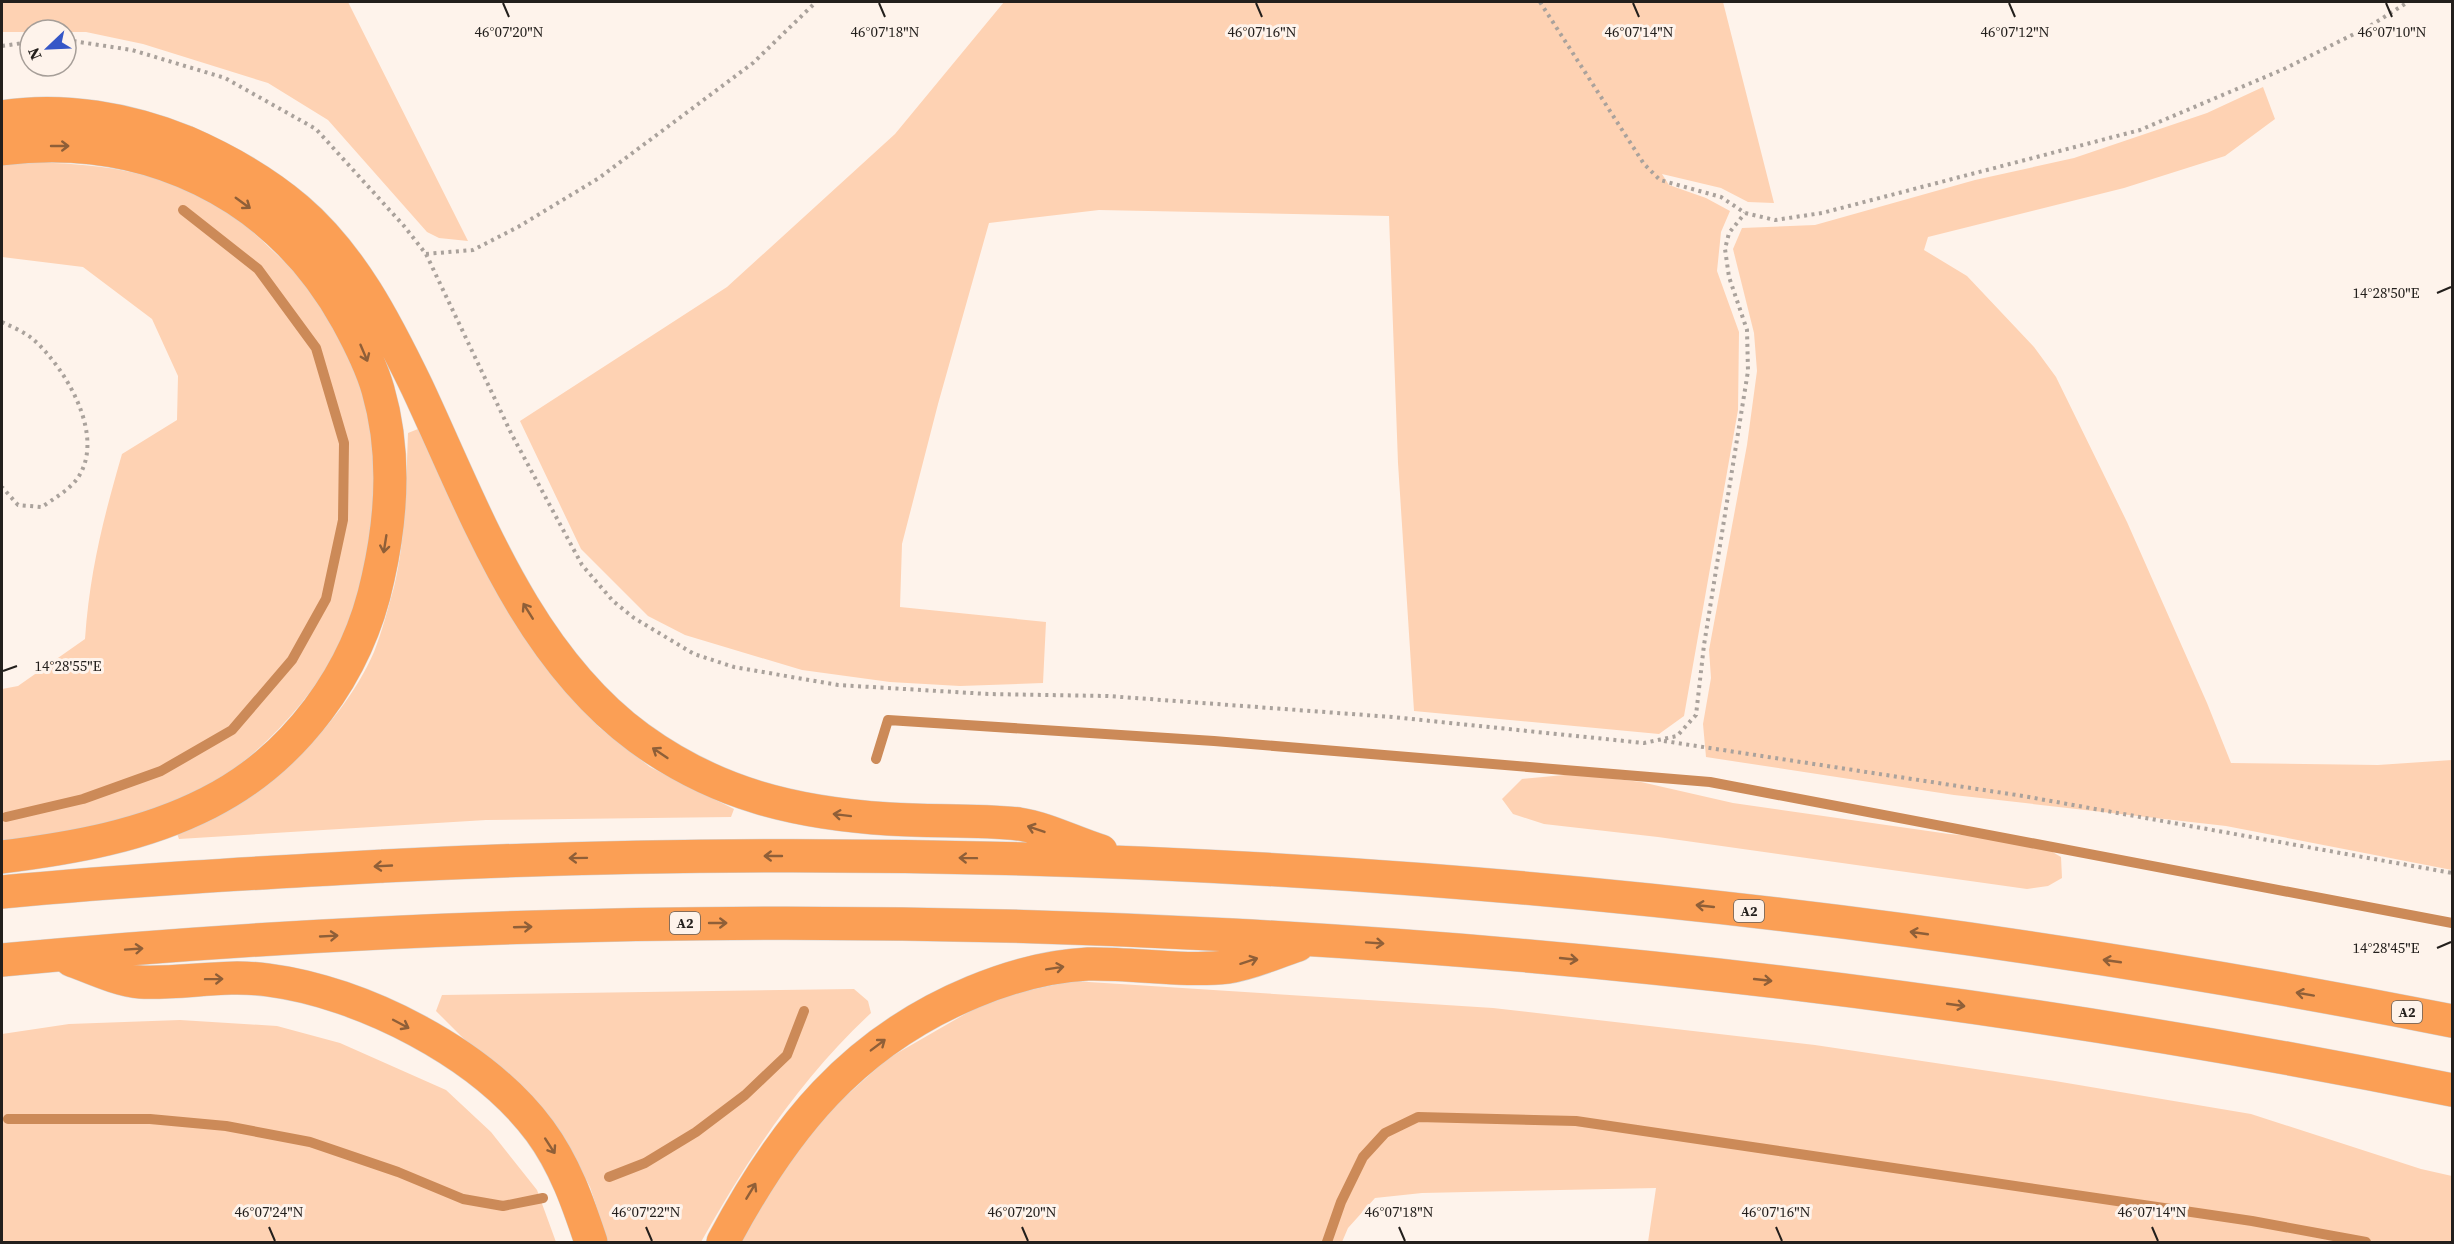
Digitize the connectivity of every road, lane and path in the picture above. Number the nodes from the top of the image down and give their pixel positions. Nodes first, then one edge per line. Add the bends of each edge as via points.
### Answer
1 (816, 2) edge
2 (1540, 2) edge
3 (2408, 2) edge
4 (78, 42) edge
5 (18, 44) edge
6 (2, 46) edge
7 (2, 117) edge
8 (2, 149) edge
9 (1745, 213) junction
10 (426, 255) junction
11 (2, 322) edge
12 (2, 486) edge
13 (1660, 741) junction
14 (2, 857) edge
15 (1131, 862) junction
16 (2452, 873) edge
17 (2, 892) edge
18 (1317, 939) junction
19 (55, 955) junction
20 (2, 960) edge
21 (2452, 1022) edge
22 (2452, 1090) edge
23 (591, 1242) edge
24 (723, 1242) edge

1 - 10 path via 753,63 599,178 473,250
2 - 9 path via 1644,164 1660,180 1721,197
3 - 9 path via 2370,26 2284,69 2140,130 1822,213 1775,220
4 - 10 path via 132,50 225,78 316,129
5 - 6 path
15 -> 7 highway via 1022,824 849,816 767,801 723,787 663,755 608,712 539,629 485,534 376,307 349,266 299,210 213,154 142,127 71,115
8 -> 14 highway via 66,146 131,153 208,183 237,198 264,219 320,276 363,350 378,389 390,461 386,542 371,612 338,684 313,718 251,776 209,802 157,825 114,838
9 - 13 path via 1729,233 1725,249 1729,277 1747,330 1748,371 1696,715 1677,736
10 - 13 path via 512,435 582,565 634,618 694,654 734,667 838,685 1108,696 1392,717 1644,743
11 - 12 path via 32,339 59,367 85,420 87,451 77,480 42,507 18,505
13 - 16 path via 2023,796
15 -> 17 highway, A2 via 902,856 526,859 220,874
21 -> 15 highway, A2 via 2136,965 1707,906 1454,882
19 -> 18 highway, A2 via 479,928 686,923 1107,928
18 -> 22 highway, A2 via 1513,954 1847,990 2241,1049
24 -> 18 highway via 765,1166 812,1105 857,1060 926,1013 990,986 1055,968 1087,964 1229,967
19 - 20 highway, A2
19 -> 23 highway via 138,982 264,979 292,983 350,1000 399,1023 455,1054 490,1080 539,1130 568,1179

